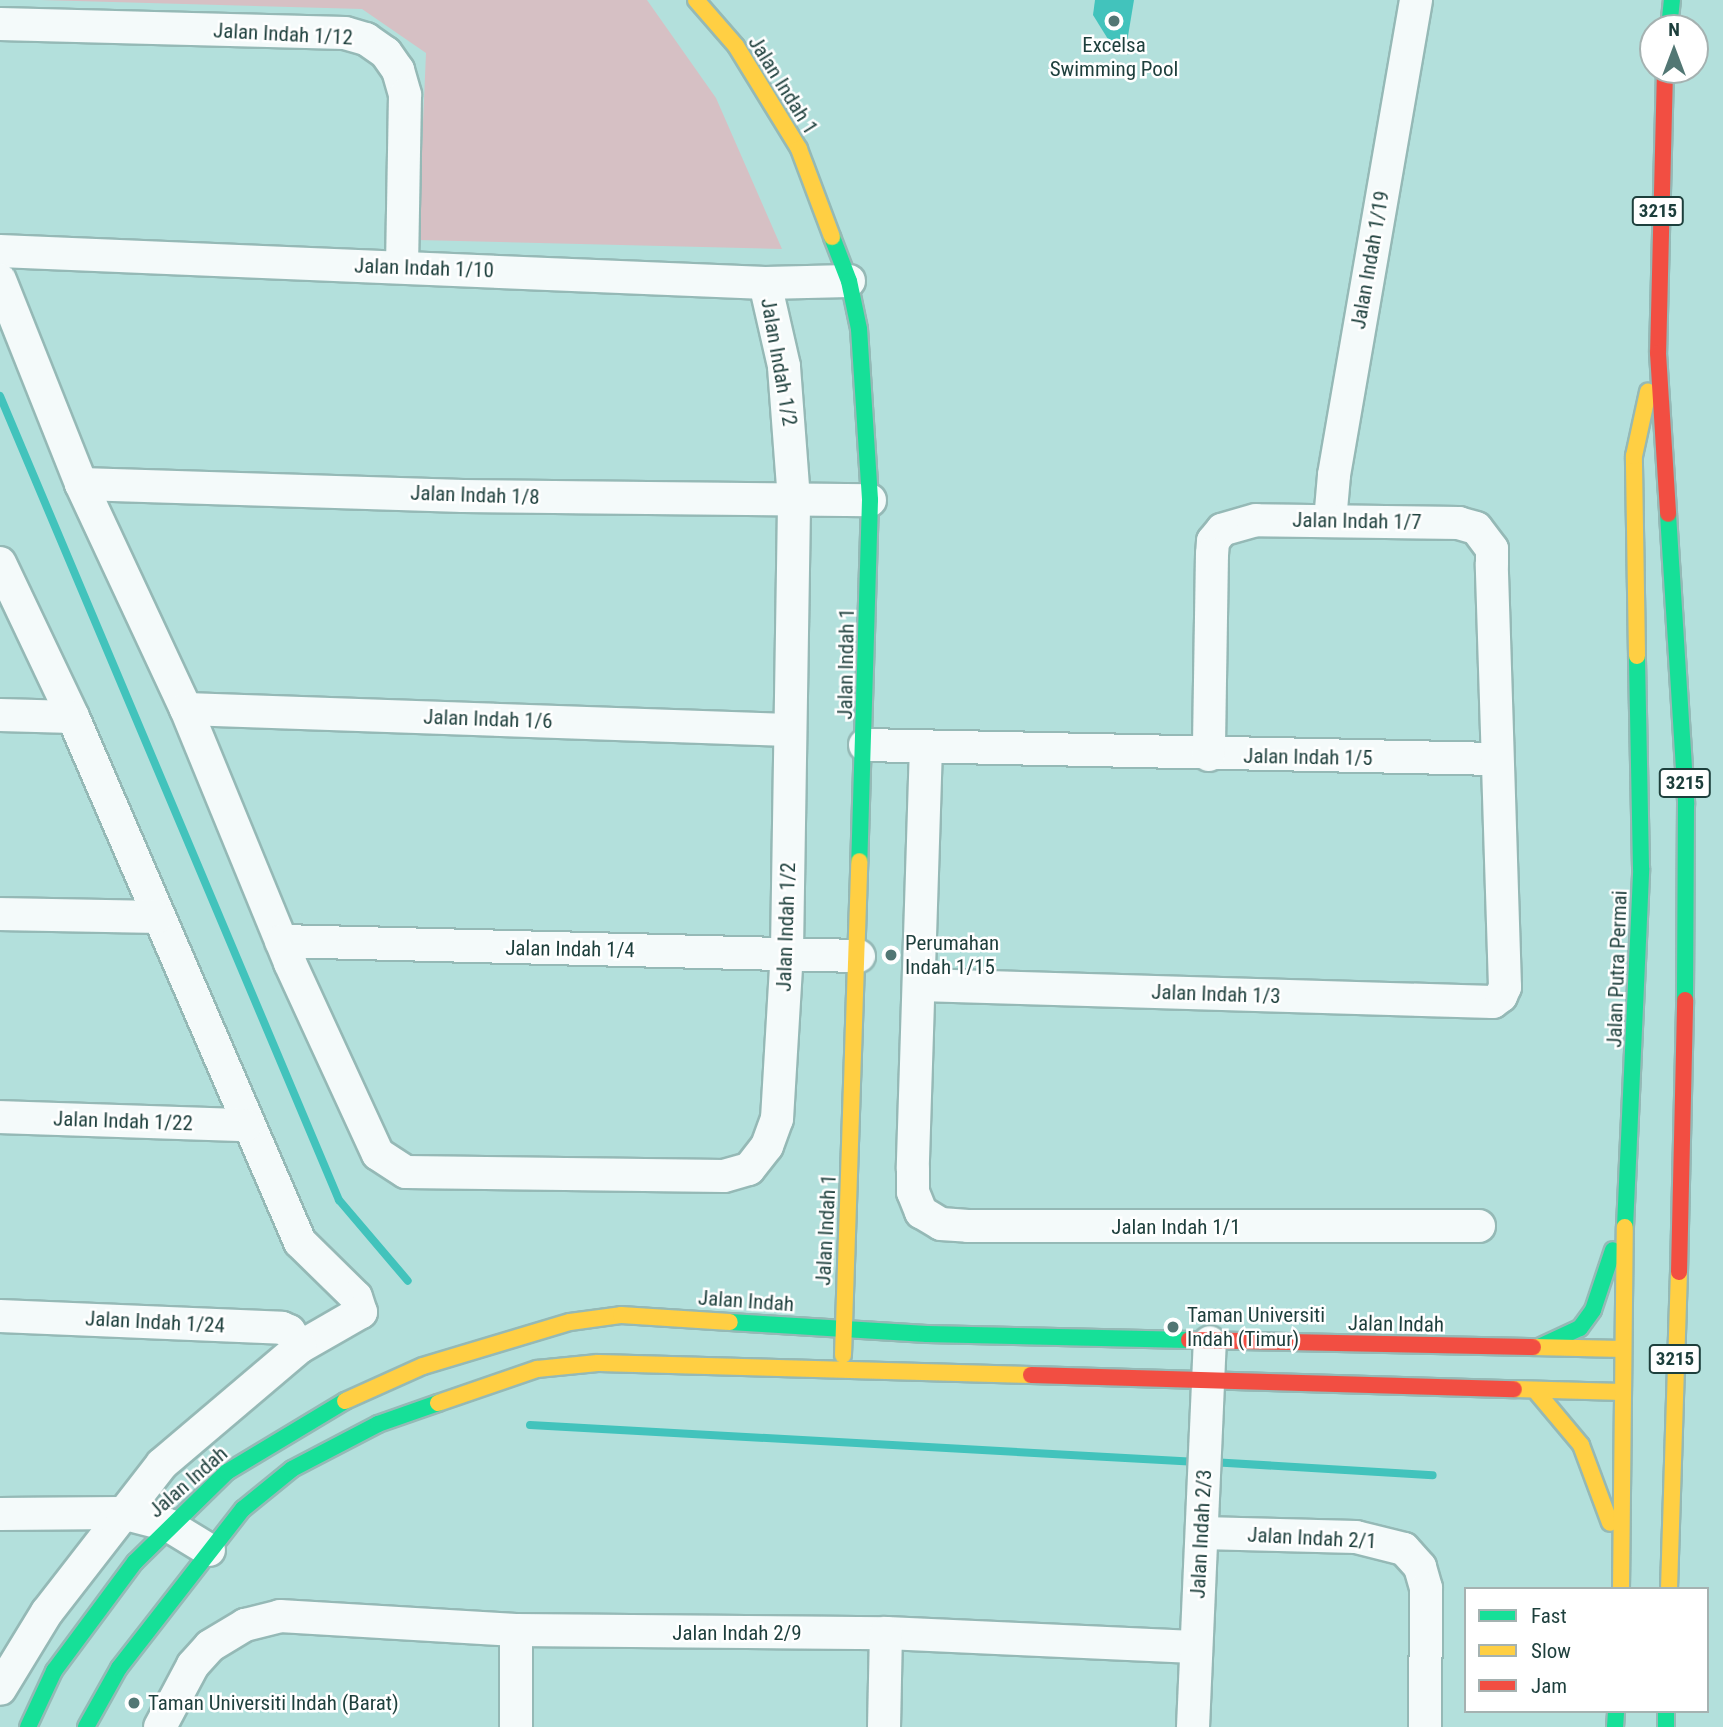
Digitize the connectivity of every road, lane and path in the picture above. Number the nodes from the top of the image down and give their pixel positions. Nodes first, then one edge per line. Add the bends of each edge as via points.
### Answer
1 (696, 0) edge
2 (1416, 0) edge
3 (0, 24) edge
4 (1665, 84) edge
5 (0, 251) edge
6 (402, 267) junction
7 (0, 280) edge
8 (849, 281) junction
9 (765, 283) junction
10 (1658, 353) junction
11 (81, 484) junction
12 (794, 500) junction
13 (870, 500) junction
14 (1330, 521) junction
15 (0, 563) edge
16 (186, 709) junction
17 (0, 715) edge
18 (73, 717) junction
19 (789, 730) junction
20 (865, 745) junction
21 (926, 746) junction
22 (1209, 755) junction
23 (1496, 759) junction
24 (0, 914) edge
25 (157, 917) junction
26 (281, 941) junction
27 (787, 951) junction
28 (859, 956) junction
29 (920, 985) junction
30 (0, 1117) edge
31 (246, 1125) junction
32 (1625, 1201) junction
33 (1681, 1214) junction
34 (1479, 1226) dead end
35 (1660, 1256) dead end
36 (0, 1316) edge
37 (842, 1328) junction
38 (1210, 1342) junction
39 (300, 1347) junction
40 (1539, 1347) junction
41 (1623, 1349) junction
42 (1643, 1358) dead end
43 (844, 1371) junction
44 (1211, 1380) junction
45 (1642, 1380) dead end
46 (1535, 1390) junction
47 (1623, 1392) junction
48 (1660, 1394) dead end
49 (1670, 1505) junction
50 (122, 1513) junction
51 (0, 1514) edge
52 (168, 1525) junction
53 (1202, 1533) junction
54 (209, 1550) junction
55 (1622, 1566) junction
56 (1621, 1587) edge
57 (1669, 1587) edge
58 (516, 1630) junction
59 (886, 1633) junction
60 (1195, 1647) junction
61 (0, 1689) edge
62 (28, 1727) edge
63 (86, 1727) edge
64 (160, 1727) edge
65 (516, 1727) edge
66 (884, 1727) edge
67 (1193, 1727) edge
68 (1425, 1727) edge

1 - 8 street, Jalan Indah 1 via 736,46 799,149
2 - 14 street, Jalan Indah 1/19 via 1334,475
3 - 6 street, Jalan Indah 1/12 via 345,33 366,39 386,53 398,70 405,95
4 - 10 street, Jalan Putra Permai / 3215
5 - 6 street, Jalan Indah 1/10
6 - 9 street, Jalan Indah 1/10
7 - 11 street, Jalan Indah 1/2
8 - 9 street, Jalan Indah 1/10
8 - 13 street, Jalan Indah 1 via 859,329
9 - 12 street, Jalan Indah 1/2 via 784,366
10 - 32 street, Jalan Putra Permai / 3215 via 1634,456 1641,868
10 - 33 street, Jalan Putra Permai / 3215 via 1686,804
11 - 12 street, Jalan Indah 1/8
11 - 16 street, Jalan Indah 1/2
12 - 13 street, Jalan Indah 1/8
12 - 19 street, Jalan Indah 1/2
13 - 20 street, Jalan Indah 1
14 - 22 street, Jalan Indah 1/7 via 1234,523 1213,541
14 - 23 street, Jalan Indah 1/7 via 1459,523 1476,528 1492,549
15 - 18 street
16 - 19 street, Jalan Indah 1/6
16 - 26 street, Jalan Indah 1/2
17 - 18 street
18 - 25 street
19 - 27 street, Jalan Indah 1/2
20 - 21 street, Jalan Indah 1/5
20 - 28 street, Jalan Indah 1
21 - 22 street, Jalan Indah 1/5
21 - 29 street, Jalan Indah 1/1
22 - 23 street, Jalan Indah 1/5
23 - 29 street, Jalan Indah 1/3 via 1505,987 1493,1002
24 - 25 street
25 - 31 street
26 - 27 street, Jalan Indah 1/4
26 - 27 street, Jalan Indah 1/2 via 370,1137 384,1160 406,1172 724,1176 749,1169 768,1146 777,1119
27 - 28 street, Jalan Indah 1/4
28 - 37 street, Jalan Indah 1
29 - 34 street, Jalan Indah 1/1 via 913,1192 921,1212 941,1224
30 - 31 street, Jalan Indah 1/22
31 - 39 street via 300,1242 360,1303 361,1312 355,1319
32 - 40 street via 1593,1310 1580,1328
32 - 41 street, Jalan Putra Permai / 3215
33 - 35 street
33 - 49 street, Jalan Putra Permai / 3215
36 - 39 street, Jalan Indah 1/24 via 282,1328
37 - 38 street, Jalan Indah
37 - 43 street, Jalan Indah 1
37 - 52 street, Jalan Indah via 621,1315 512,1337 423,1366 320,1412 227,1472
38 - 40 street, Jalan Indah
38 - 44 street, Jalan Indah 2/3
39 - 50 street via 162,1464
40 - 41 street, Jalan Indah
41 - 42 street
41 - 47 street, Jalan Putra Permai / 3215
43 - 44 street
43 - 54 street via 598,1363 537,1369 378,1424 292,1469 243,1509
44 - 46 street
44 - 53 street, Jalan Indah 2/3
45 - 47 street
46 - 47 street
46 - 55 street via 1581,1444 1596,1475
47 - 55 street, Jalan Putra Permai / 3215
48 - 49 street via 1658,1485
49 - 57 street, Jalan Putra Permai / 3215
50 - 51 street
50 - 52 street
50 - 61 street via 47,1612
52 - 54 street
52 - 62 street, Jalan Indah via 54,1671
53 - 60 street, Jalan Indah 2/3
53 - 68 street, Jalan Indah 2/1 via 1356,1537 1404,1549 1420,1567 1426,1588
54 - 63 street via 119,1668
55 - 56 street, Jalan Putra Permai / 3215
58 - 59 street, Jalan Indah 2/9
58 - 64 street, Jalan Indah 2/9 via 280,1616 245,1625 210,1646 194,1665
58 - 65 street
59 - 60 street, Jalan Indah 2/9
59 - 66 street
60 - 67 street, Jalan Indah 2/3

